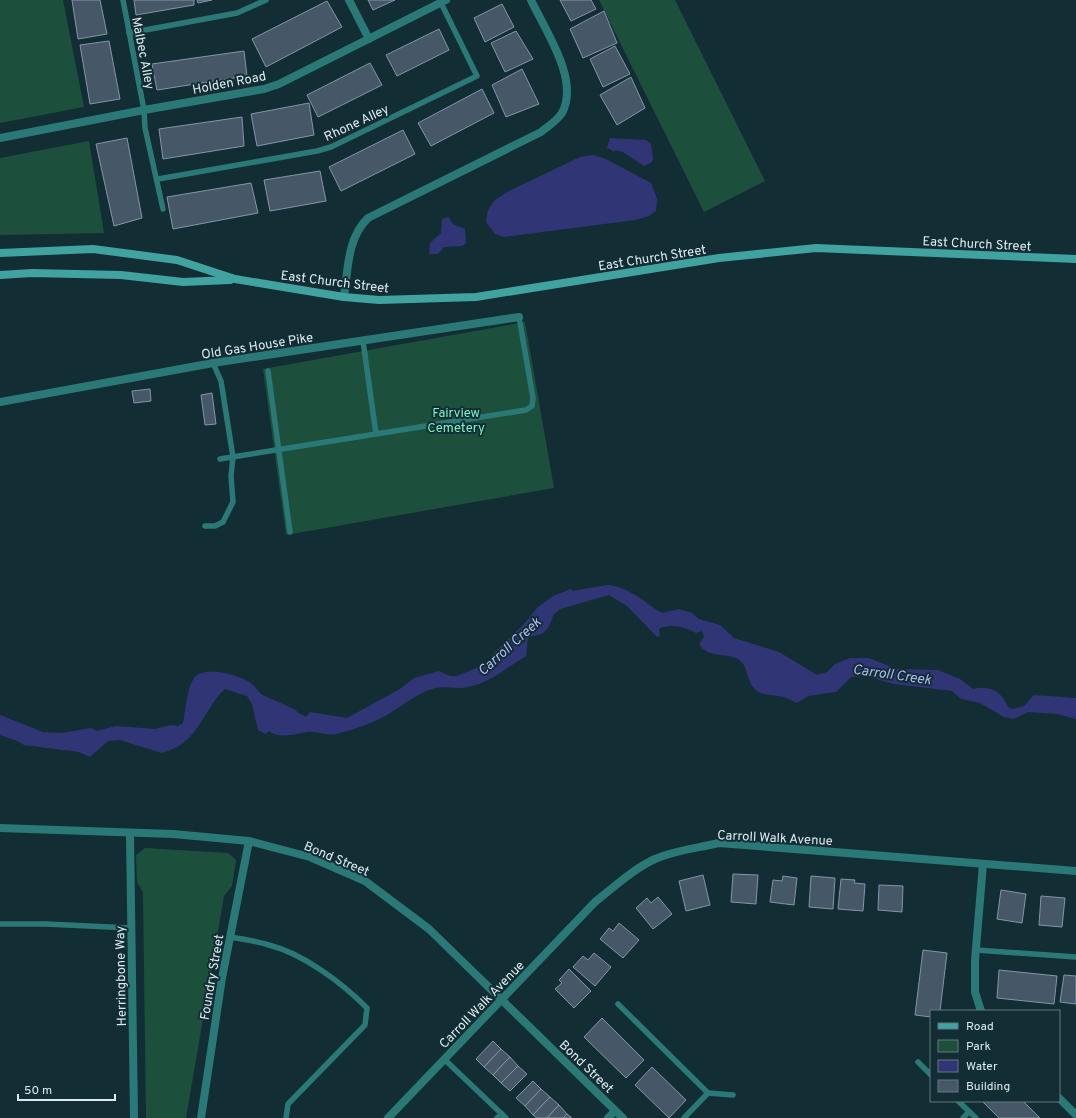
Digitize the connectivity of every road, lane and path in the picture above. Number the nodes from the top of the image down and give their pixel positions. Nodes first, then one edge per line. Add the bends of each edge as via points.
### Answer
1 (123, 0) edge
2 (266, 0) edge
3 (349, 0) edge
4 (531, 0) edge
5 (443, 1) edge
6 (129, 33) junction
7 (368, 39) junction
8 (144, 110) junction
9 (0, 138) edge
10 (158, 179) junction
11 (163, 209) dead end
12 (0, 254) edge
13 (1076, 259) edge
14 (0, 275) edge
15 (235, 279) junction
16 (344, 297) junction
17 (519, 317) joint
18 (363, 341) junction
19 (213, 363) junction
20 (268, 372) dead end
21 (0, 402) edge
22 (376, 434) junction
23 (279, 450) junction
24 (233, 457) junction
25 (220, 459) dead end
26 (205, 526) dead end
27 (290, 532) dead end
28 (0, 828) edge
29 (130, 833) junction
30 (249, 841) junction
31 (983, 864) junction
32 (1076, 871) edge
33 (0, 924) edge
34 (131, 928) junction
35 (230, 937) junction
36 (976, 950) junction
37 (1076, 957) edge
38 (502, 1000) junction
39 (618, 1004) dead end
40 (981, 1010) edge
41 (444, 1059) junction
42 (918, 1062) dead end
43 (930, 1074) edge
44 (708, 1093) junction
45 (733, 1095) dead end
46 (1060, 1099) edge
47 (959, 1102) edge
48 (615, 1111) junction
49 (969, 1112) junction
50 (1076, 1115) edge
51 (502, 1117) edge
52 (134, 1118) edge
53 (201, 1118) edge
54 (286, 1118) edge
55 (388, 1118) edge
56 (608, 1118) edge
57 (623, 1118) edge
58 (684, 1118) edge
59 (963, 1118) edge
60 (976, 1118) edge

1 - 6 lane, Malbec Alley
2 - 6 lane via 237,13
3 - 7 street
4 - 16 street via 566,72 566,98 562,113 541,132 368,218 359,226 354,237
5 - 7 street, Holden Road
5 - 10 lane, Rhone Alley via 477,76 331,147
6 - 8 lane, Malbec Alley
7 - 8 street, Holden Road via 264,89
8 - 9 street, Holden Road
8 - 10 lane via 145,128
10 - 11 lane
12 - 15 main road, East Church Street via 93,249 177,260
13 - 16 main road, East Church Street via 816,248 726,257 476,297 379,300
14 - 15 main road, East Church Street via 32,273 121,276 183,282
15 - 16 main road, East Church Street
17 - 18 street, Old Gas House Pike
17 - 22 lane via 533,398 532,406 526,410
18 - 19 street, Old Gas House Pike
18 - 22 lane
19 - 21 street, Old Gas House Pike
19 - 24 lane via 221,381
20 - 23 lane
22 - 23 lane
23 - 24 lane
23 - 27 lane
24 - 25 lane
24 - 26 lane via 233,502 229,513 223,522 215,526
28 - 29 street, Bond Street
29 - 30 street, Bond Street
29 - 34 street, Herringbone Way
30 - 35 street, Foundry Street
30 - 38 street, Bond Street via 310,857 365,881 429,929
31 - 32 street, Carroll Walk Avenue
31 - 36 street
31 - 38 street, Carroll Walk Avenue via 719,843 678,851 655,859 630,874 595,902
33 - 34 lane
34 - 52 street, Herringbone Way
35 - 53 street, Foundry Street
35 - 54 lane via 270,945 311,964 347,988 367,1008 365,1025 288,1104
36 - 37 lane
36 - 40 street via 975,992
38 - 41 street, Carroll Walk Avenue
38 - 48 street, Bond Street
39 - 44 lane
41 - 51 lane
41 - 55 street, Carroll Walk Avenue
42 - 43 lane
44 - 45 lane
44 - 58 lane
46 - 50 street
47 - 49 lane
48 - 56 street
48 - 57 street, Bond Street
49 - 59 lane
49 - 60 lane

